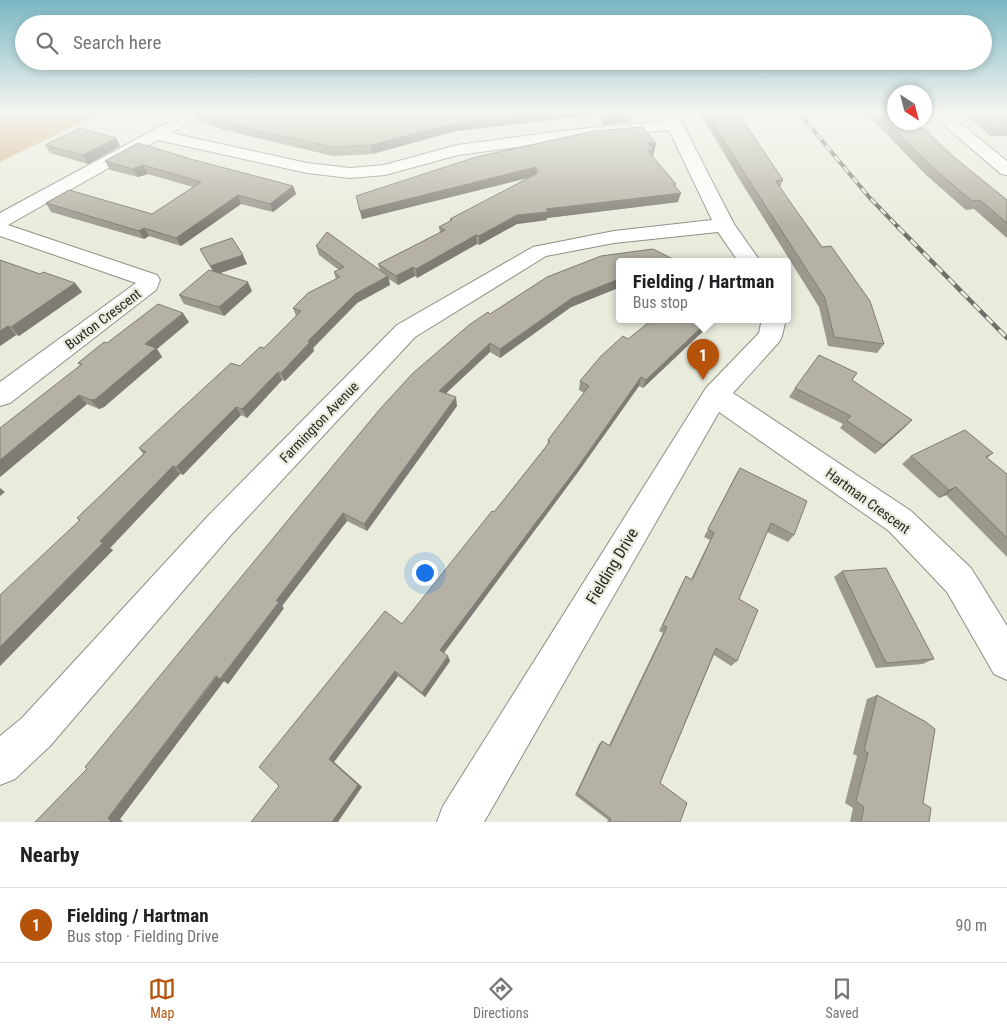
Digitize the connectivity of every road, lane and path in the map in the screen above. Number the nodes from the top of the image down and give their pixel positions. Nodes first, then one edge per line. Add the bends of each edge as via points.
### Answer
1 (127, 151) edge
2 (231, 151) edge
3 (452, 151) edge
4 (688, 151) edge
5 (984, 151) edge
6 (1007, 170) edge
7 (0, 222) edge
8 (724, 225) junction
9 (0, 229) edge
10 (747, 258) edge
11 (773, 323) edge
12 (715, 395) junction
13 (0, 396) edge
14 (1007, 661) edge
15 (0, 764) edge
16 (459, 822) edge

1 - 7 street
2 - 3 street via 307,168 350,173 385,170
4 - 8 street
5 - 6 street
8 - 10 street
8 - 15 street, Farmington Avenue via 614,237 540,250 406,331 219,526 36,732
9 - 13 street, Buxton Crescent via 149,280 143,289
11 - 12 street, Fielding Drive via 770,336
12 - 14 street, Hartman Crescent via 900,521 959,580
12 - 16 street, Fielding Drive

